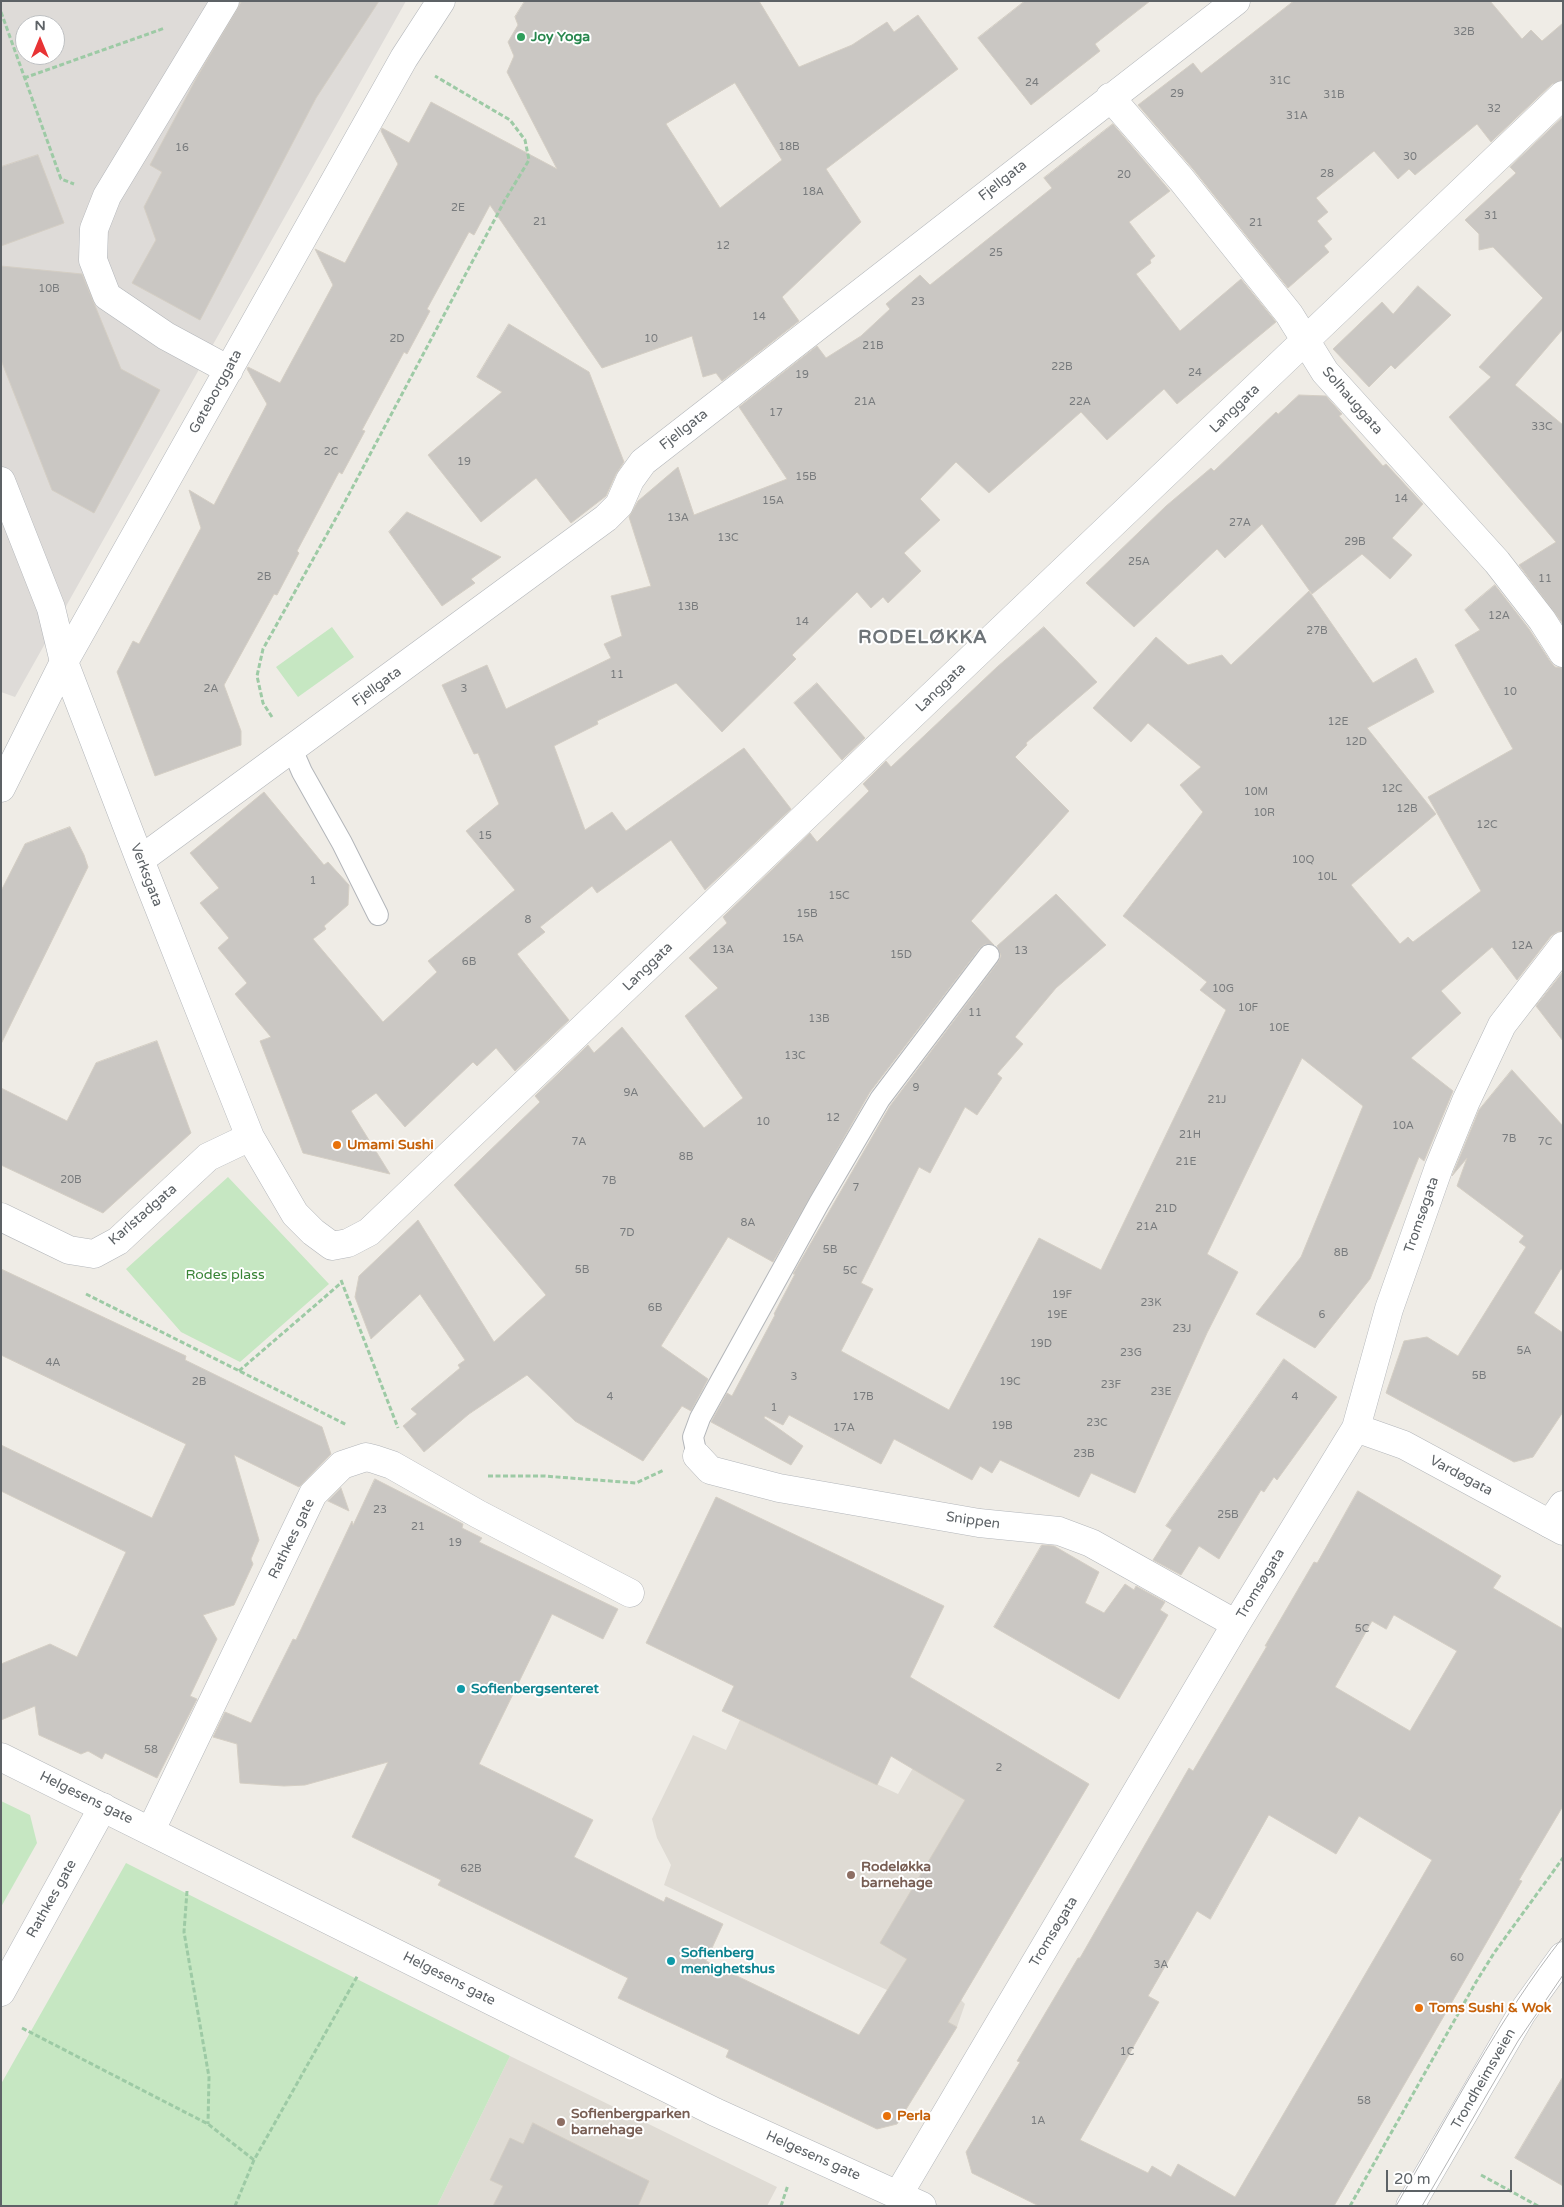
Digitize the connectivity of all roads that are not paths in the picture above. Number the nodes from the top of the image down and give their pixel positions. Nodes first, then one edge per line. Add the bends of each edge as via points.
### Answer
1 (441, 1) edge
2 (1236, 1) edge
3 (223, 5) edge
4 (1563, 95) edge
5 (1110, 97) junction
6 (1306, 341) junction
7 (229, 370) junction
8 (1, 481) edge
9 (1563, 653) edge
10 (64, 662) junction
11 (292, 750) junction
12 (1, 788) edge
13 (140, 860) junction
14 (378, 915) dead end
15 (1563, 946) edge
16 (989, 955) dead end
17 (250, 1137) junction
18 (1, 1217) edge
19 (332, 1246) joint
20 (1356, 1428) junction
21 (696, 1456) joint
22 (1558, 1520) edge
23 (630, 1593) dead end
24 (1236, 1624) junction
25 (1, 1757) edge
26 (102, 1806) junction
27 (151, 1830) junction
28 (1563, 1956) edge
29 (1, 1992) edge
30 (904, 2202) edge
31 (1410, 2206) edge

1 - 7 street, Gøteborggata via 404,58
2 - 5 street, Fjellgata
3 - 7 street via 108,196 94,229 93,260 107,296 166,336
4 - 6 street, Langgata
5 - 6 street, Solhauggata via 1181,179 1289,314
5 - 11 street, Fjellgata via 643,462 630,480 619,505 606,518
6 - 9 street, Solhauggata via 1325,372 1498,562
6 - 19 street, Langgata via 369,1232 348,1243
7 - 10 street, Gøteborggata
8 - 10 street, Verksgata via 51,608
10 - 12 street, Gøteborggata
10 - 13 street, Verksgata
11 - 13 street, Fjellgata
11 - 14 lane
13 - 17 street, Verksgata
15 - 20 street, Tromsøgata via 1502,1025 1466,1101 1389,1309
16 - 21 lane via 880,1099 819,1203 700,1418 693,1438
17 - 18 street, Karlstadgata via 208,1157 118,1241 94,1254 68,1250
17 - 19 street, Verksgata via 295,1214
20 - 22 street, Vardøgata via 1404,1444
20 - 24 street, Tromsøgata
21 - 24 street, Snippen via 710,1470 780,1488 979,1523 1059,1531 1091,1543
23 - 27 street, Rathkes gate via 392,1465 366,1457 342,1465 313,1494
24 - 30 street, Tromsøgata
25 - 26 street, Helgesens gate
26 - 27 street, Helgesens gate
26 - 29 street, Rathkes gate
27 - 30 street, Helgesens gate via 715,2112
28 - 31 street, Trondheimsveien via 1522,2012

